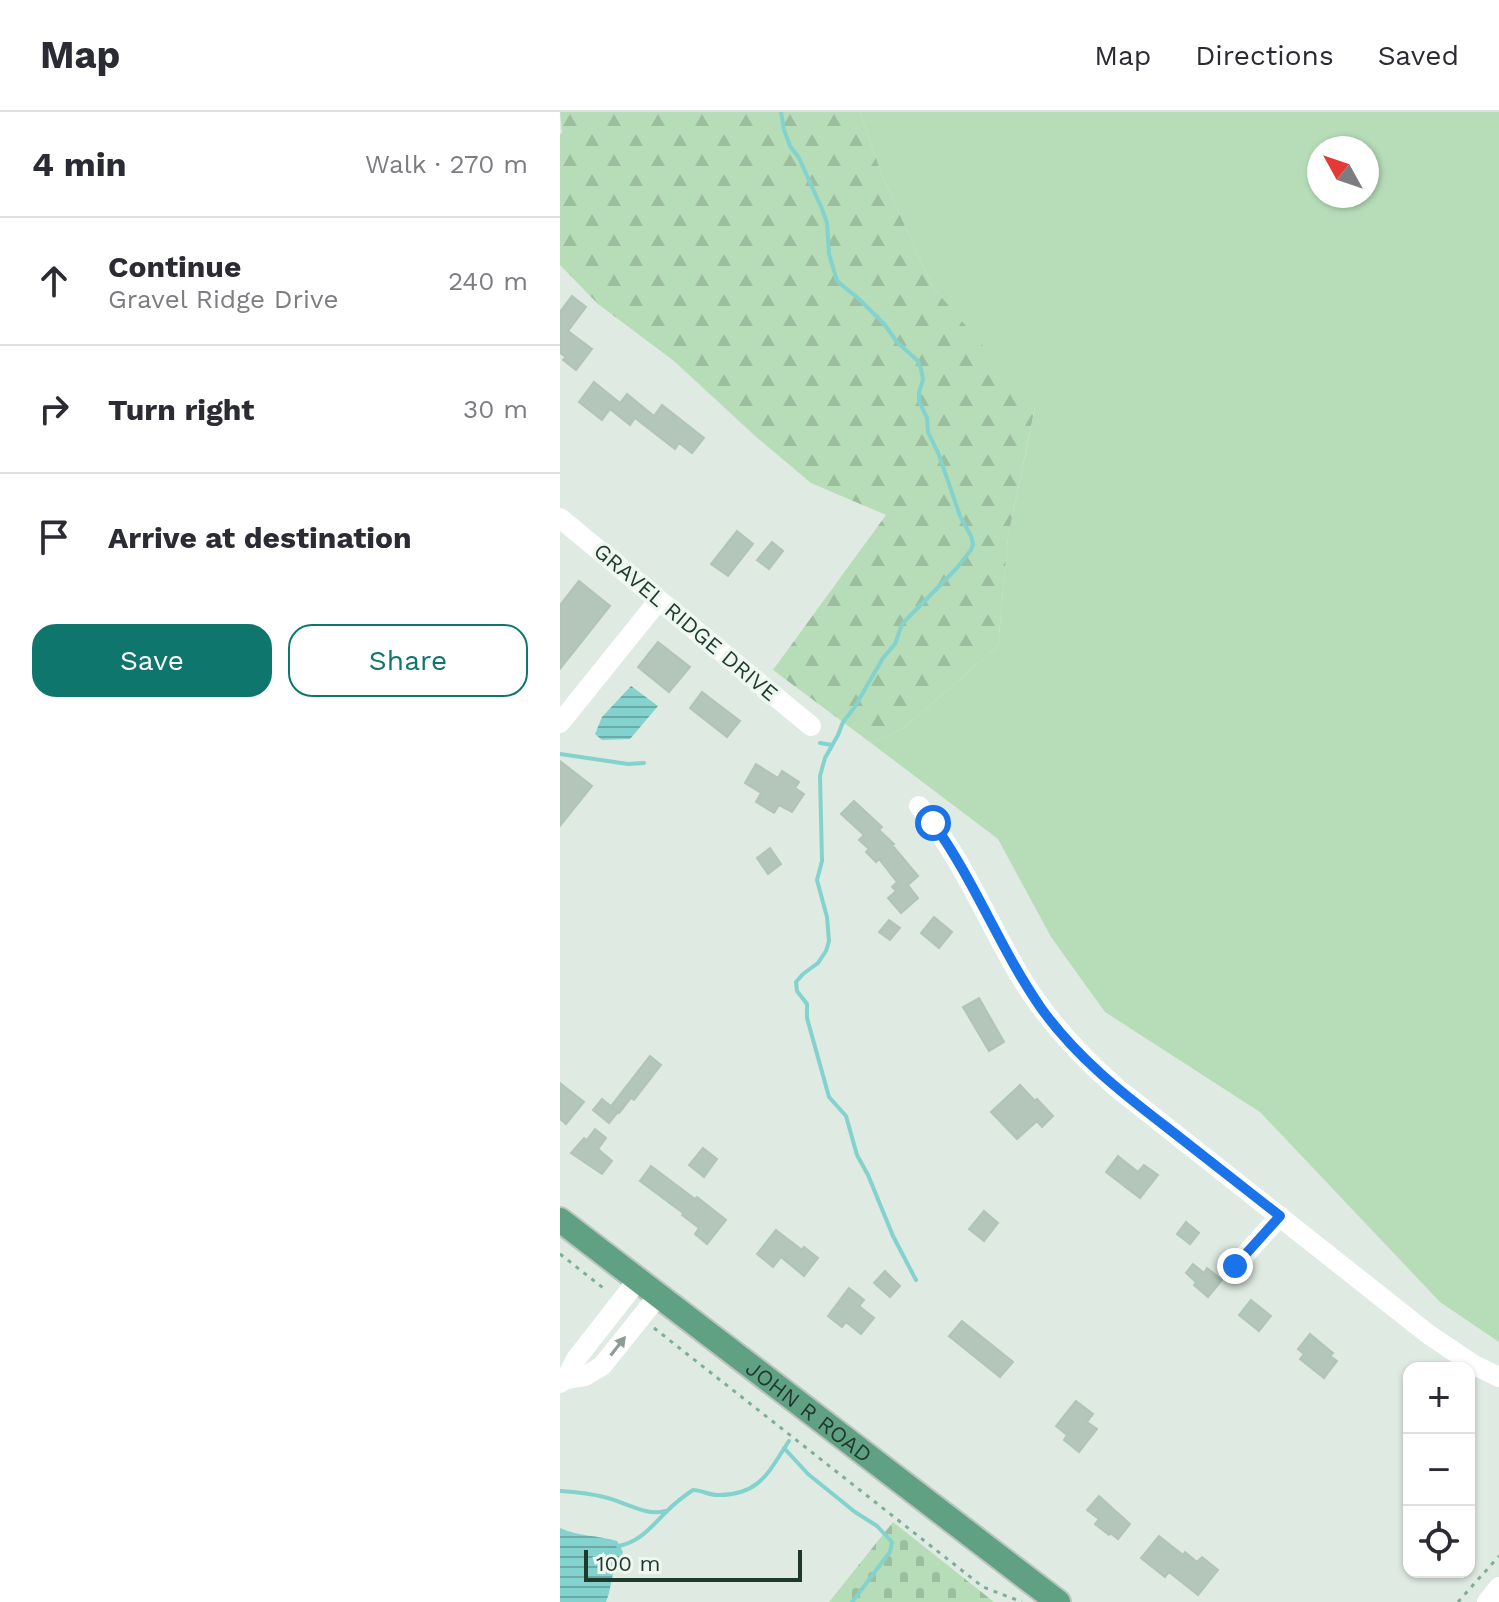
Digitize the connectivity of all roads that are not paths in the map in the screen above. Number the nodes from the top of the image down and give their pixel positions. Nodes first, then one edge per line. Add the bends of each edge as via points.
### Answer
1 (560, 518) edge
2 (659, 600) junction
3 (560, 723) edge
4 (811, 726) dead end
5 (919, 806) dead end
6 (1280, 1216) junction
7 (560, 1220) edge
8 (1235, 1266) dead end
9 (637, 1281) junction
10 (658, 1296) junction
11 (1499, 1377) edge
12 (563, 1381) edge
13 (1499, 1587) edge
14 (1058, 1602) edge
15 (1487, 1602) edge

1 - 2 street, GRAVEL RIDGE DRIVE
2 - 3 street
2 - 4 street, GRAVEL RIDGE DRIVE
5 - 6 street via 948,844 1020,976 1073,1047
6 - 8 street
6 - 11 street via 1428,1334
7 - 9 main road, JOHN R ROAD
9 - 10 main road, JOHN R ROAD
9 - 12 street
12 -> 10 street via 602,1366
10 - 14 main road, JOHN R ROAD
13 - 15 street

